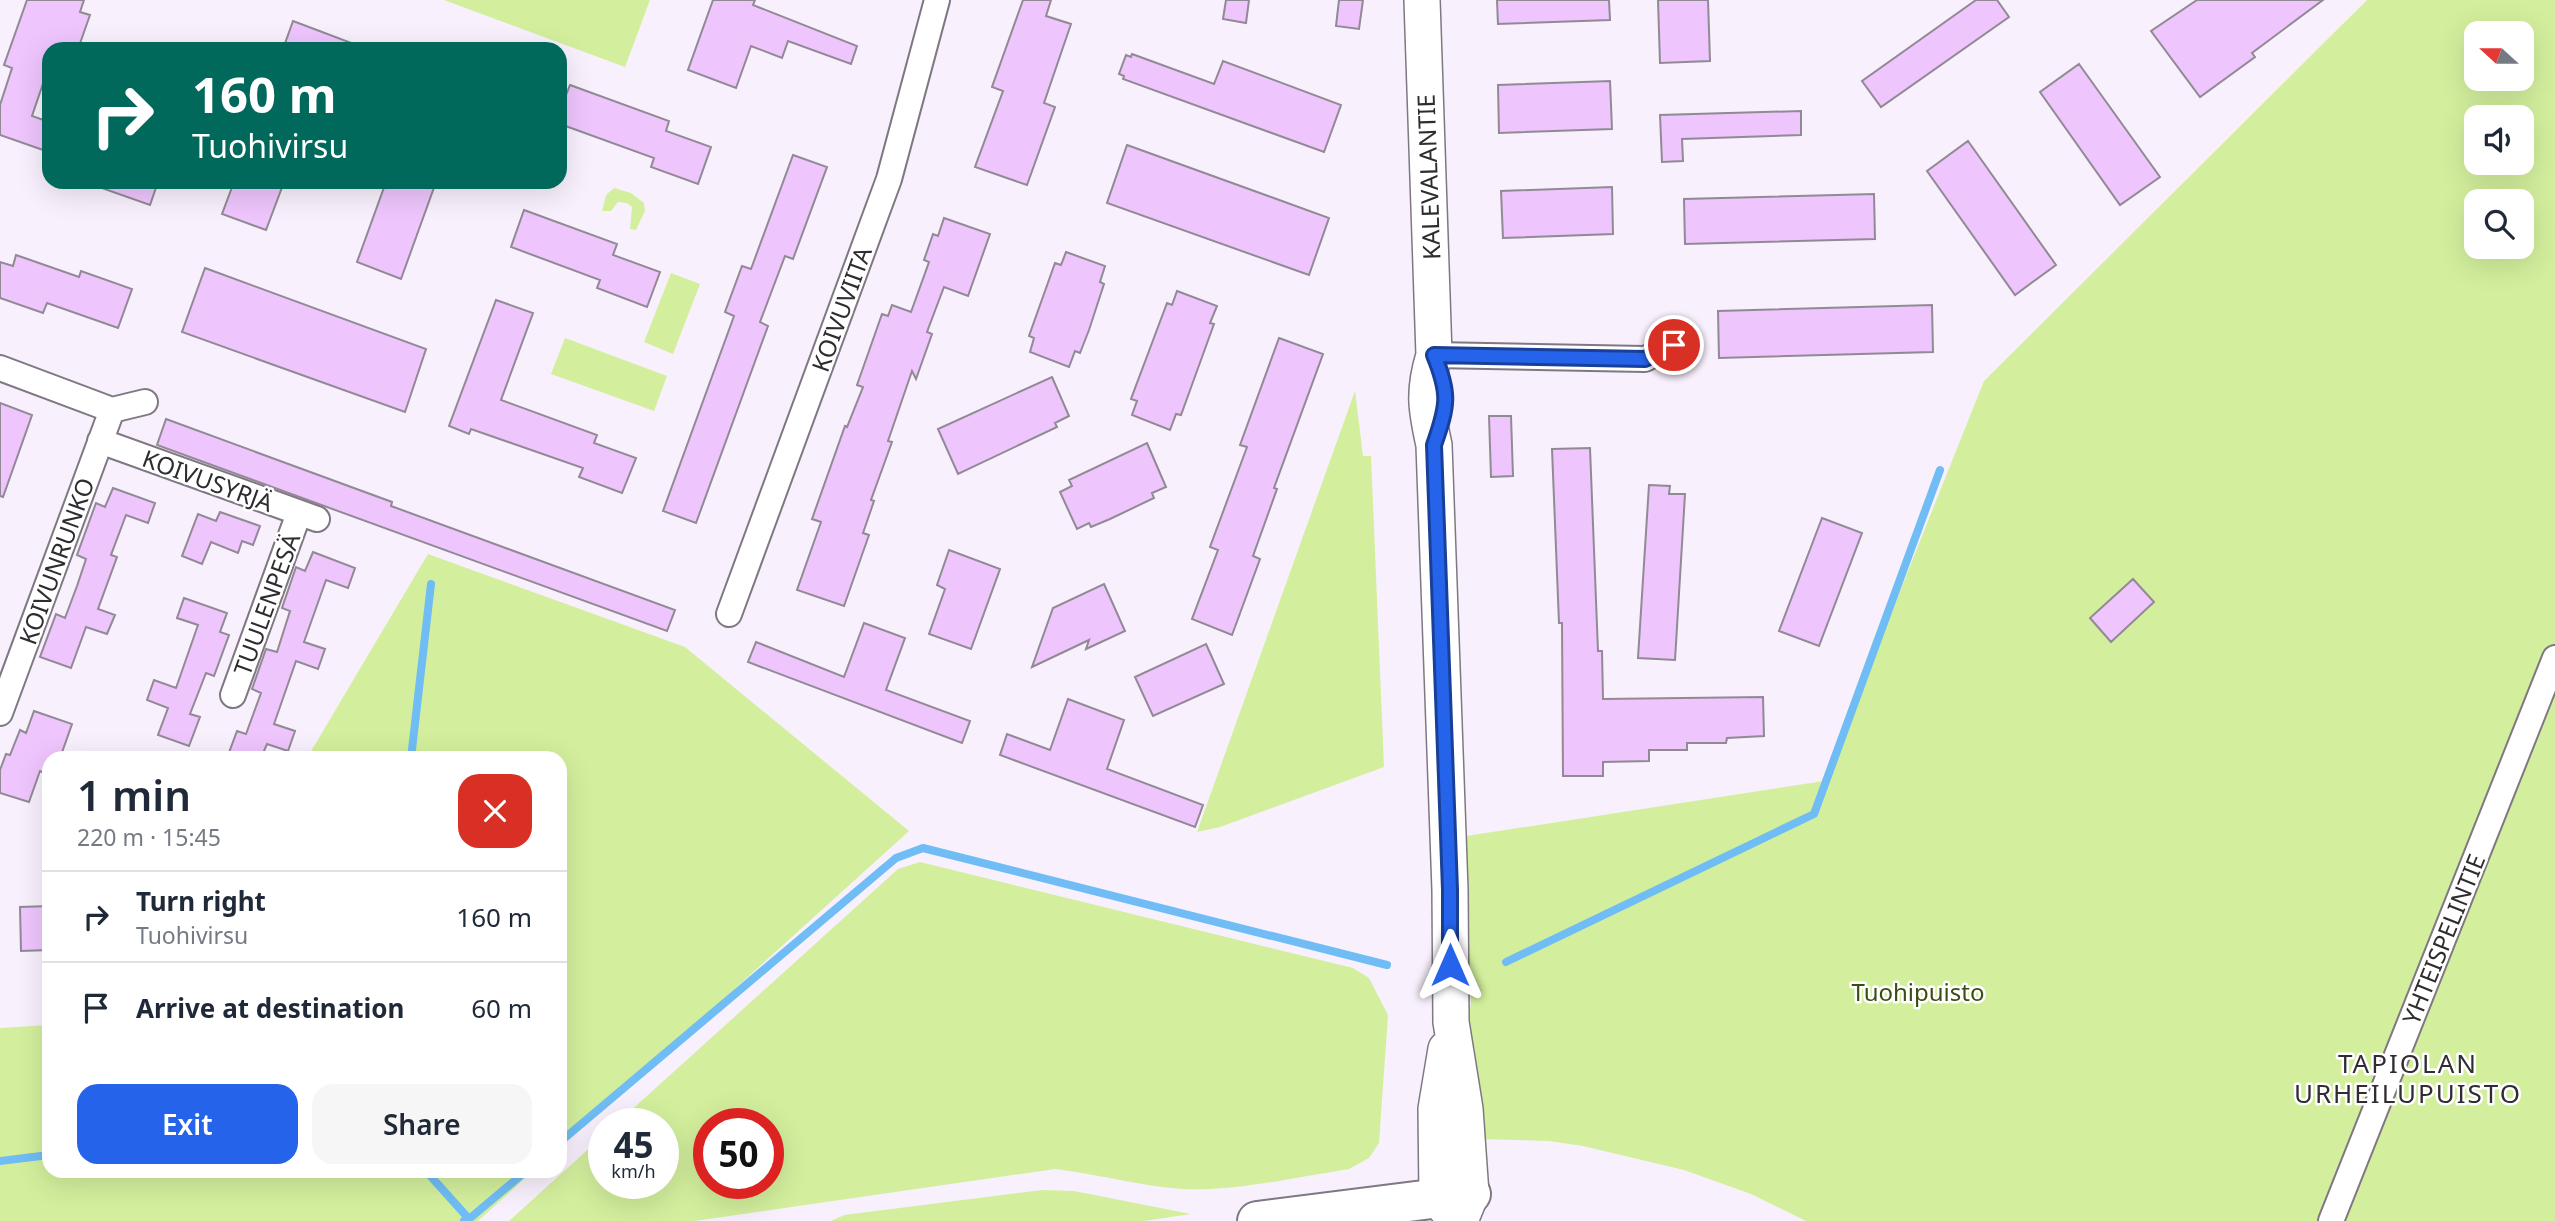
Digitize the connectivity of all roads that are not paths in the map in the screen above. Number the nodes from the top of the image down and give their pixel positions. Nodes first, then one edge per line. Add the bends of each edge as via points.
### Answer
1 (937, 0) edge
2 (1422, 0) edge
3 (1674, 345) dead end
4 (1434, 355) junction
5 (0, 368) edge
6 (145, 402) dead end
7 (112, 410) junction
8 (100, 441) junction
9 (308, 516) joint
10 (729, 614) dead end
11 (2555, 658) edge
12 (233, 695) dead end
13 (0, 713) edge
14 (1456, 1208) edge
15 (1257, 1221) edge
16 (2331, 1221) edge

1 - 10 street, KOIVUVIITA via 889,179
2 - 4 main road, KALEVALANTIE
3 - 4 street via 1645,359
4 - 14 main road, KALEVALANTIE via 1426,381 1434,445 1451,1022 1465,1109
5 - 7 street
6 - 7 street
7 - 8 street, KOIVUNRUNKO
8 - 9 street, KOIVUSYRJÄ
8 - 13 street, KOIVUNRUNKO
9 - 12 street, TUULENPESÄ
11 - 16 street, YHTEISPELINTIE
14 - 15 main road

